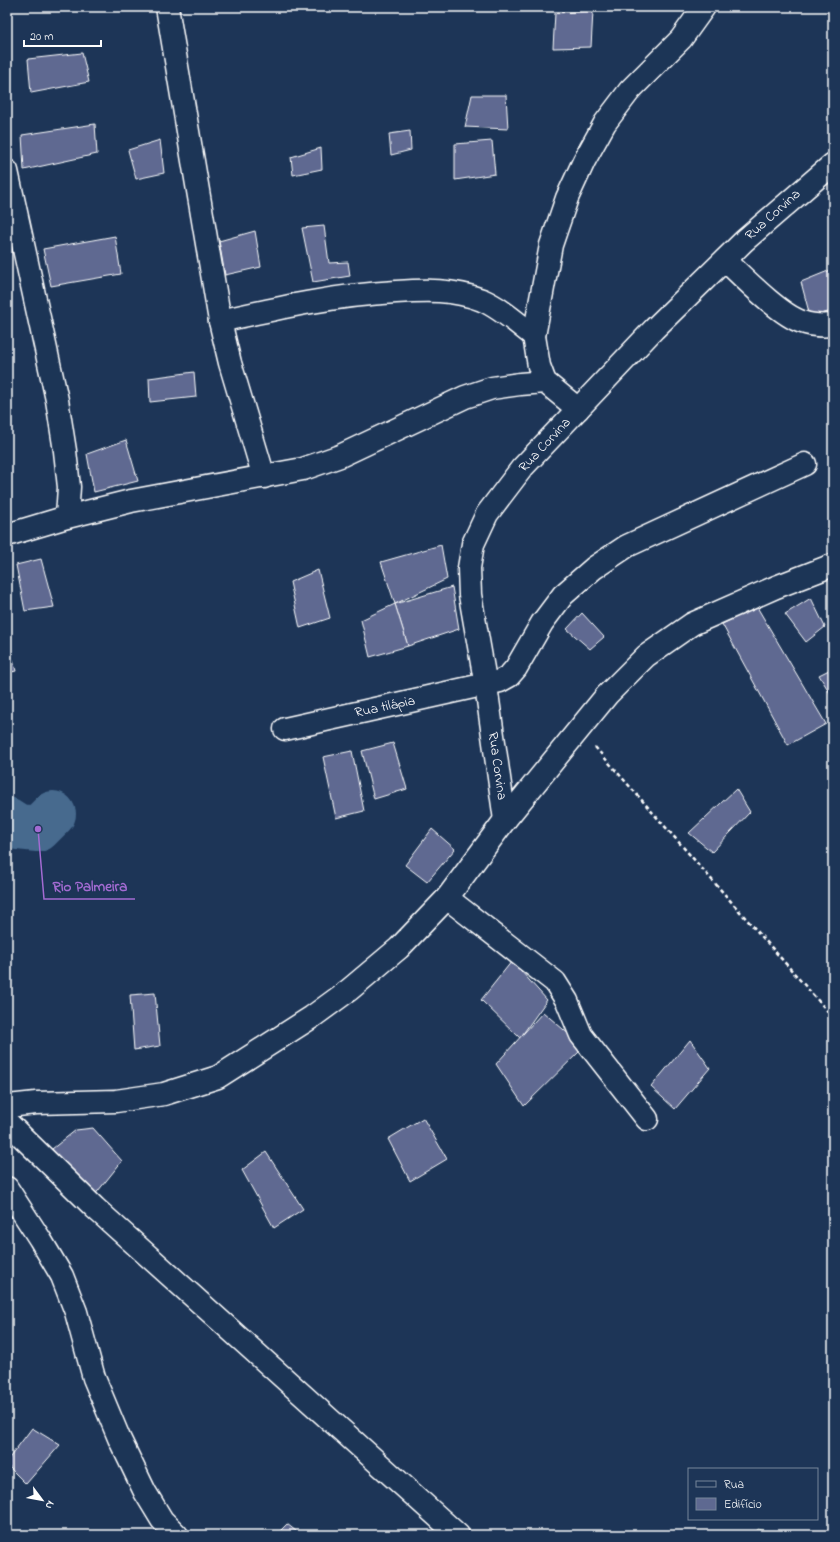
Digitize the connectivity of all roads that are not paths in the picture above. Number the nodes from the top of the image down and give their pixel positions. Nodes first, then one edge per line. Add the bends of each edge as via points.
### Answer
1 (167, 7) edge
2 (704, 7) edge
3 (833, 164) edge
4 (7, 171) edge
5 (725, 260) junction
6 (220, 321) junction
7 (833, 325) edge
8 (534, 336) junction
9 (545, 382) junction
10 (578, 409) junction
11 (805, 464) dead end
12 (264, 477) junction
13 (67, 517) junction
14 (7, 535) edge
15 (833, 565) edge
16 (486, 686) junction
17 (285, 729) dead end
18 (505, 820) junction
19 (447, 898) junction
20 (7, 1111) edge
21 (647, 1119) dead end
22 (7, 1188) edge
23 (177, 1535) edge
24 (458, 1535) edge

1 - 6 street
2 - 8 street via 681,39 630,90 605,123 584,161 567,198 551,245
3 - 5 street, Rua Corvina
4 - 13 street via 57,400 69,488
5 - 7 street via 787,314 812,325
5 - 10 street, Rua Corvina
6 - 8 street via 296,304 354,295 419,290 457,292 484,301
6 - 12 street
8 - 9 street via 539,366
9 - 10 street
9 - 12 street via 492,388 465,397 340,456 303,469
10 - 16 street, Rua Corvina via 522,468 487,514 473,544 469,568 470,594
11 - 16 street, Rua tilápia via 628,546 594,568 563,595 509,676
12 - 13 street via 131,501
13 - 14 street
15 - 18 street via 692,624 646,656 607,695
16 - 17 street, Rua tilápia
16 - 18 street, Rua Corvina
18 - 19 street
19 - 20 street via 399,948 349,990 312,1017 218,1077 164,1094 116,1101 36,1102
19 - 21 street via 555,982 581,1035
20 - 24 street via 107,1218
22 - 23 street via 62,1276 76,1312 94,1378 119,1438 145,1492 162,1520

